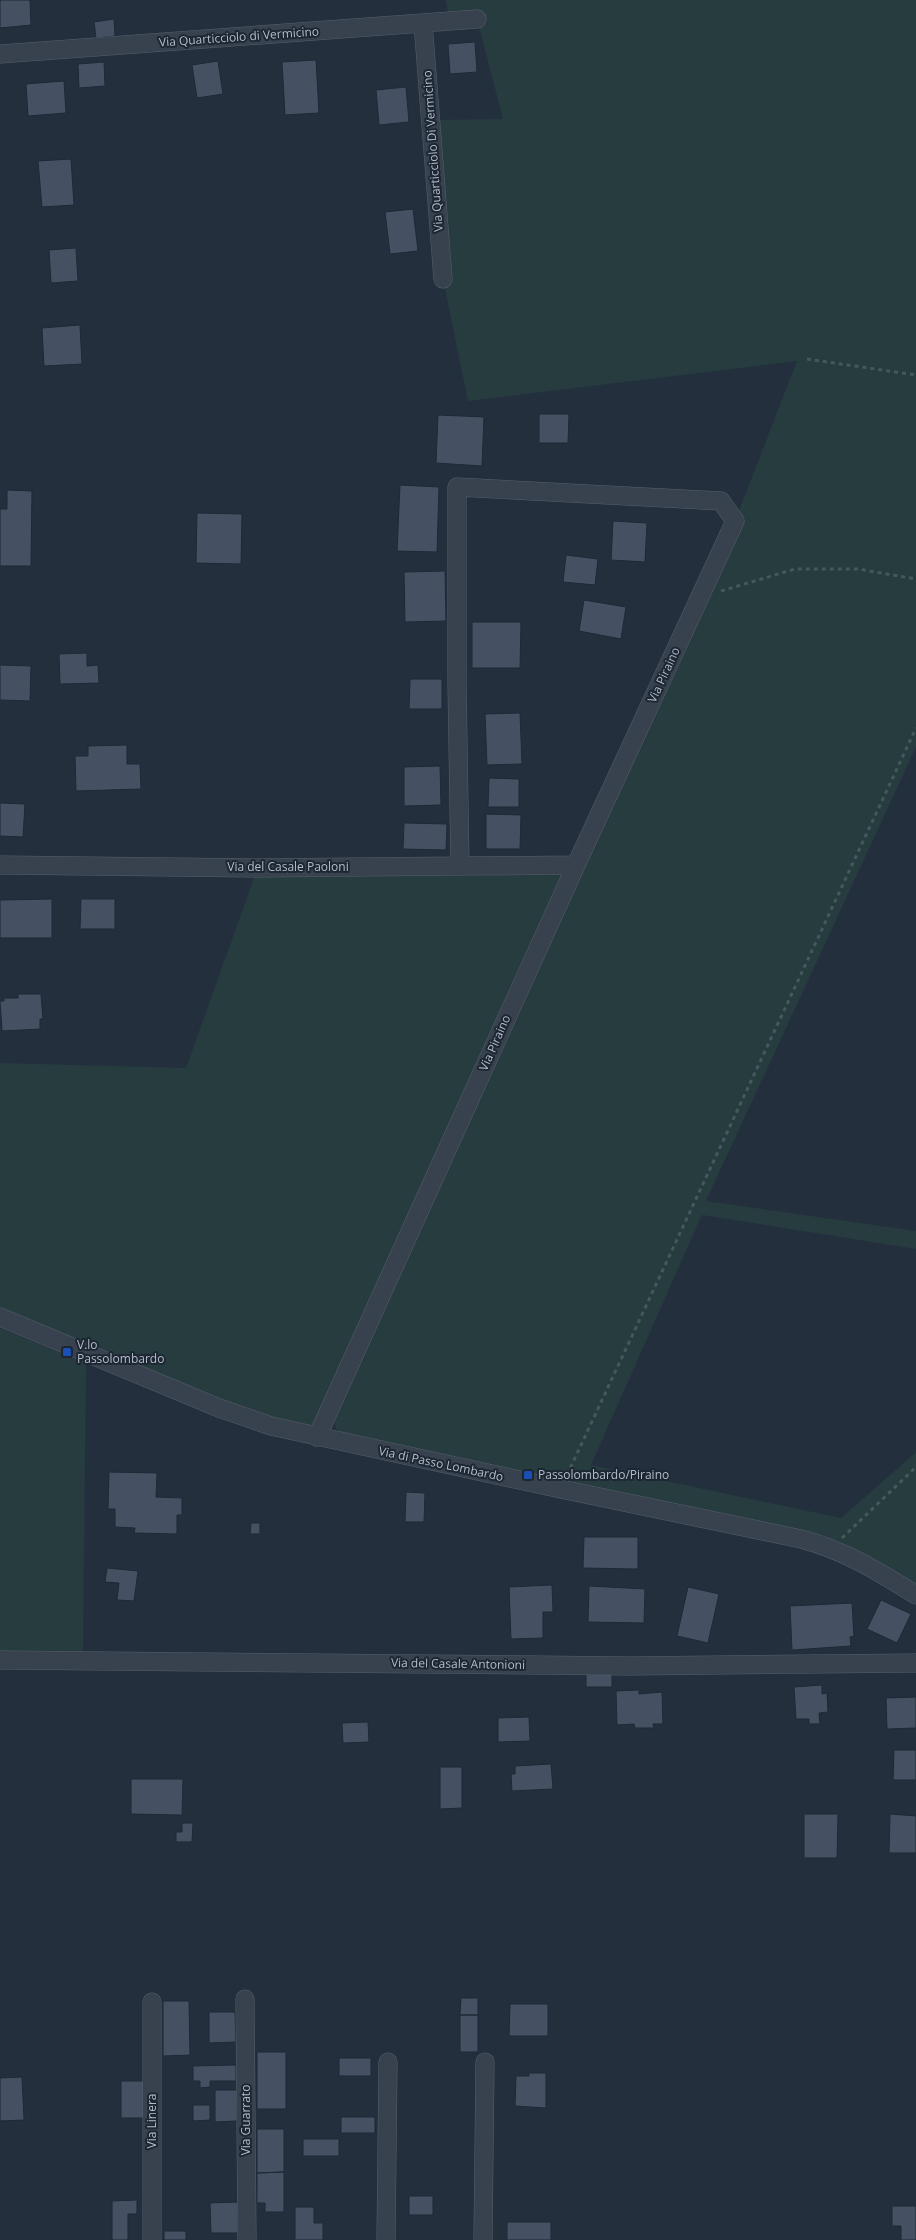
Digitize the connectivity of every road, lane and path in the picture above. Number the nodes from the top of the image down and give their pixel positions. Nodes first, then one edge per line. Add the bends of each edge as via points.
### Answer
1 (477, 19) dead end
2 (423, 23) junction
3 (0, 54) edge
4 (443, 279) dead end
5 (807, 360) dead end
6 (916, 375) edge
7 (916, 578) edge
8 (703, 591) junction
9 (916, 728) edge
10 (0, 865) edge
11 (576, 865) junction
12 (460, 866) junction
13 (0, 1317) edge
14 (317, 1437) junction
15 (916, 1467) edge
16 (561, 1489) junction
17 (832, 1548) junction
18 (916, 1595) edge
19 (0, 1660) edge
20 (916, 1663) edge
21 (245, 1999) dead end
22 (152, 2002) dead end
23 (388, 2062) dead end
24 (485, 2062) dead end
25 (152, 2240) edge
26 (247, 2240) edge
27 (386, 2240) edge
28 (483, 2240) edge

1 - 2 street, Via Quarticciolo di Vermicino
2 - 3 street, Via Quarticciolo di Vermicino
2 - 4 street, Via Quarticciolo Di Vermicino
5 - 6 path
7 - 8 path via 858,569 795,569 724,591
8 - 11 street, Via Piraino
8 - 12 street, Via Piraino via 735,522 722,501 457,487
9 - 16 path
10 - 12 street, Via del Casale Paoloni
11 - 12 street, Via del Casale Paoloni
11 - 14 street, Via Piraino
13 - 14 street, Via di Passo Lombardo via 219,1408 271,1426
14 - 16 street, Via di Passo Lombardo
15 - 17 path
16 - 17 street, Via di Passo Lombardo via 784,1534
17 - 18 street, Via di Passo Lombardo via 863,1562
19 - 20 street, Via del Casale Antonioni via 629,1666
21 - 26 street, Via Guarrato
22 - 25 street, Via Linera
23 - 27 street
24 - 28 street

